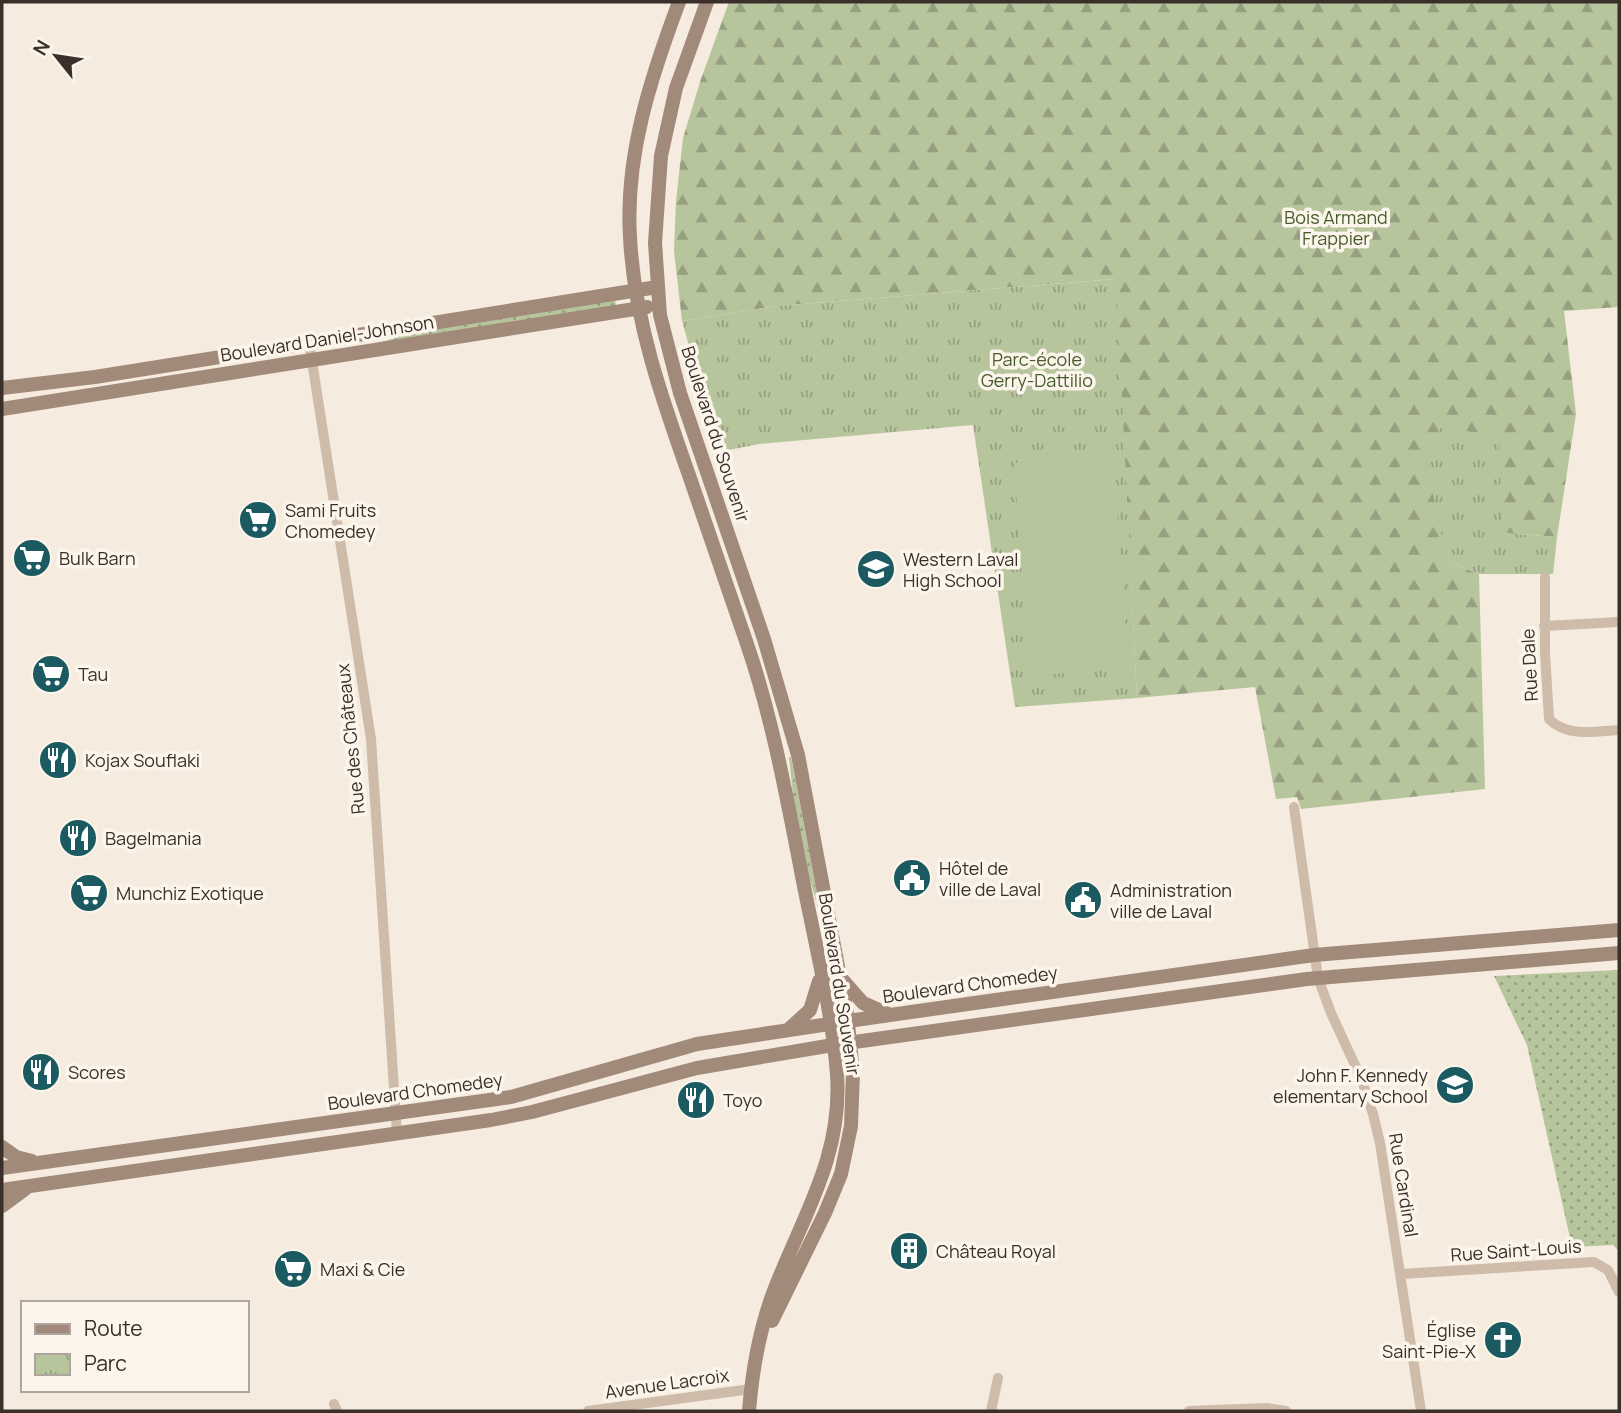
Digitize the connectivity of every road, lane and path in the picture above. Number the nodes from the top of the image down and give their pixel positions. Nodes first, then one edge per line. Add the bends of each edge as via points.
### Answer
1 (679, 2) edge
2 (707, 2) edge
3 (657, 287) junction
4 (636, 290) junction
5 (659, 304) junction
6 (639, 308) junction
7 (309, 342) junction
8 (312, 360) junction
9 (2, 388) edge
10 (2, 409) edge
11 (1545, 578) dead end
12 (1619, 622) edge
13 (1545, 626) junction
14 (1619, 730) edge
15 (1294, 807) dead end
16 (1619, 930) edge
17 (1619, 953) edge
18 (1314, 955) junction
19 (820, 972) junction
20 (841, 977) junction
21 (1318, 978) junction
22 (890, 1015) junction
23 (848, 1021) junction
24 (830, 1024) junction
25 (788, 1030) junction
26 (850, 1043) junction
27 (833, 1045) junction
28 (395, 1113) junction
29 (397, 1135) junction
30 (2, 1147) edge
31 (40, 1163) junction
32 (2, 1168) edge
33 (29, 1186) junction
34 (2, 1190) edge
35 (2, 1206) edge
36 (1401, 1274) junction
37 (1619, 1292) edge
38 (760, 1348) junction
39 (998, 1378) dead end
40 (751, 1389) junction
41 (588, 1411) edge
42 (749, 1411) edge
43 (990, 1411) edge
44 (1189, 1411) edge
45 (1286, 1411) edge
46 (1421, 1411) edge

1 - 4 street, Boulevard du Souvenir via 649,88 635,154 629,222
2 - 3 street, Boulevard du Souvenir via 676,88 661,156
3 - 4 street, Boulevard Daniel-Johnson
3 - 5 street, Boulevard du Souvenir
4 - 6 street, Boulevard du Souvenir
4 - 7 street, Boulevard Daniel-Johnson
5 - 6 street, Boulevard Daniel-Johnson
5 - 20 street, Boulevard du Souvenir via 676,381 754,607 798,755
6 - 8 street, Boulevard Daniel-Johnson
6 - 19 street, Boulevard du Souvenir via 659,388 769,718
7 - 8 street, Rue des Châteaux
7 - 9 street, Boulevard Daniel-Johnson
8 - 10 street, Boulevard Daniel-Johnson
8 - 28 street, Rue des Châteaux via 371,739
11 - 13 street, Rue Dale
12 - 13 street
13 - 14 street, Rue Dale via 1549,719 1567,731
15 - 18 street, Rue Cardinal
16 - 18 street, Boulevard Chomedey
17 - 21 street
18 - 21 street, Rue Cardinal
18 - 22 street, Boulevard Chomedey
19 - 24 street, Boulevard du Souvenir
19 - 25 street via 810,1010
20 - 22 street via 863,1003
20 - 23 street, Boulevard du Souvenir
21 - 26 street
21 - 36 street, Rue Cardinal via 1373,1114
22 - 23 street, Boulevard Chomedey
23 - 24 street, Boulevard Chomedey
23 - 26 street, Boulevard du Souvenir
24 - 25 street, Boulevard Chomedey
24 - 27 street, Boulevard du Souvenir
25 - 28 street, Boulevard Chomedey via 683,1048 520,1095
26 - 27 street
26 - 38 street, Boulevard du Souvenir via 853,1102 843,1168
27 - 29 street via 697,1068 532,1112
27 - 38 street, Boulevard du Souvenir via 837,1097 830,1151 772,1297
28 - 29 street, Rue des Châteaux
28 - 31 street, Boulevard Chomedey
29 - 33 street
30 - 31 street via 21,1159
31 - 32 street, Boulevard Chomedey
33 - 34 street
33 - 35 street
36 - 37 street, Rue Saint-Louis via 1594,1262 1608,1270
36 - 46 street, Rue Cardinal
38 - 40 street
39 - 43 street
40 - 41 street, Avenue Lacroix
40 - 42 street
44 - 45 street

